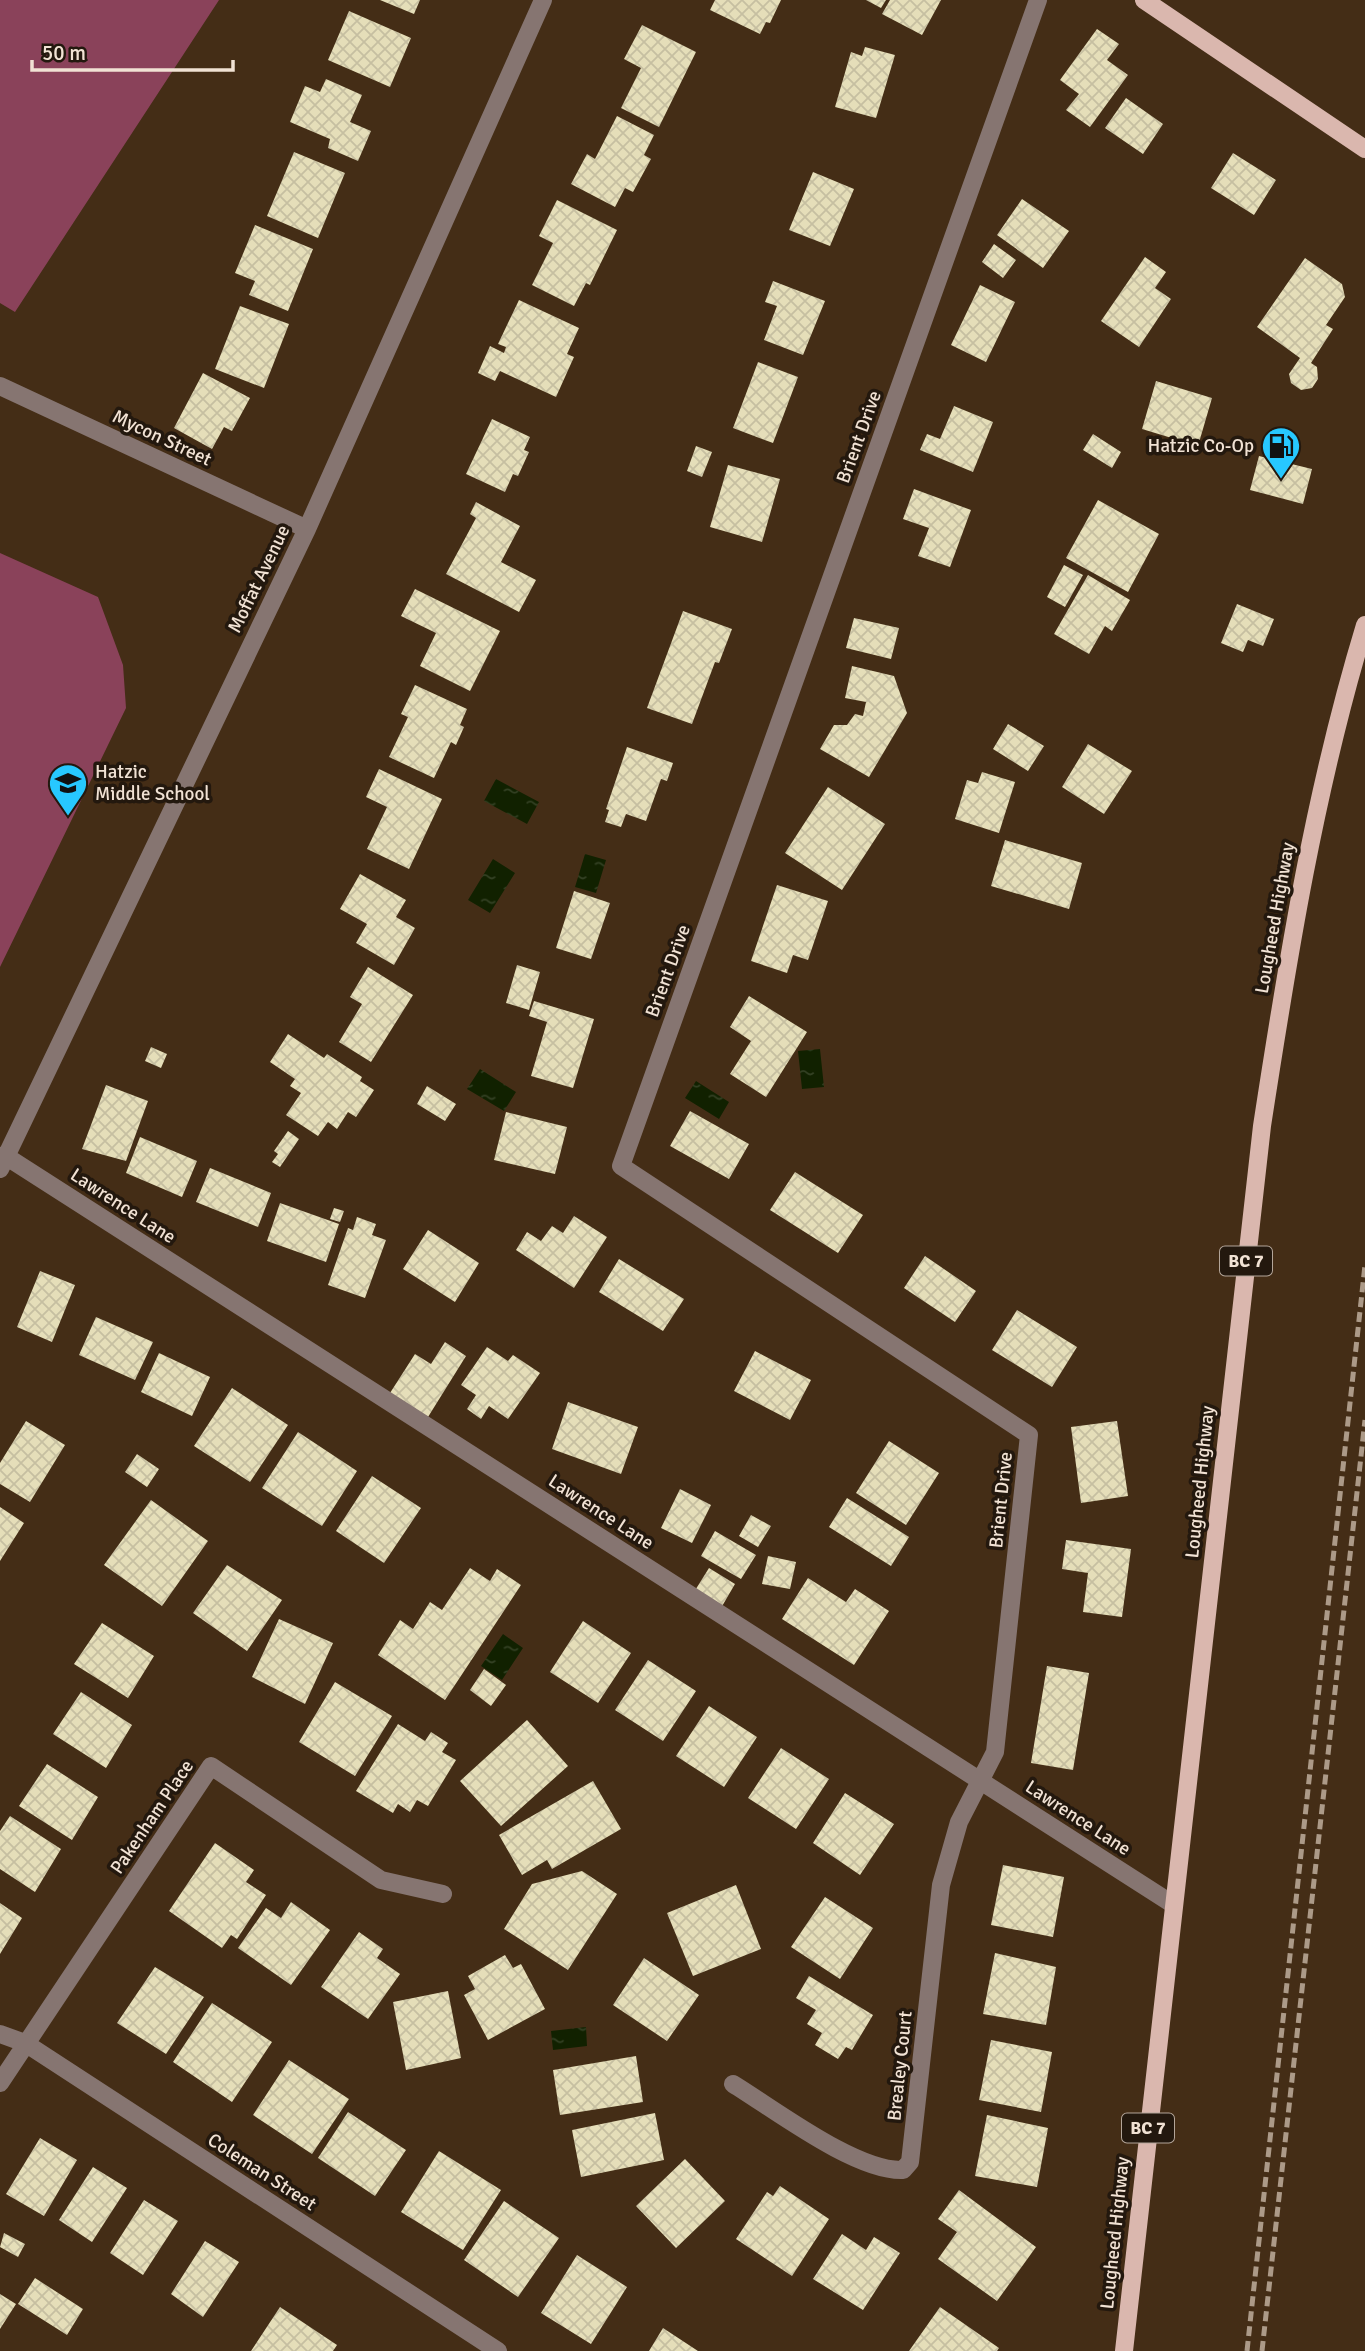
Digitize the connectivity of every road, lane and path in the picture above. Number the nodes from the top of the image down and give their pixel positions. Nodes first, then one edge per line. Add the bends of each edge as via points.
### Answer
1 (543, 0) edge
2 (1038, 0) edge
3 (1144, 0) edge
4 (1365, 149) edge
5 (0, 386) edge
6 (307, 529) junction
7 (1365, 625) edge
8 (2, 1162) edge
9 (982, 1781) junction
10 (443, 1894) dead end
11 (1174, 1905) junction
12 (0, 2034) edge
13 (25, 2043) junction
14 (0, 2083) edge
15 (733, 2084) dead end
16 (498, 2351) edge
17 (1124, 2351) edge

1 - 6 street, Moffat Avenue
2 - 9 street, Brient Drive via 621,1166 1029,1436 995,1752
3 - 4 main road
5 - 6 street, Mycon Street
6 - 8 street, Moffat Avenue
7 - 11 main road, Lougheed Highway / BC 7 via 1314,817 1262,1126
8 - 9 street, Lawrence Lane
9 - 11 street, Lawrence Lane
9 - 15 street, Brealey Court via 958,1822 941,1885 910,2162 903,2170 893,2171 852,2157
10 - 13 street, Pakenham Place via 381,1880 211,1766
11 - 17 main road, Lougheed Highway / BC 7
12 - 13 street, Coleman Street
13 - 14 street
13 - 16 street, Coleman Street

